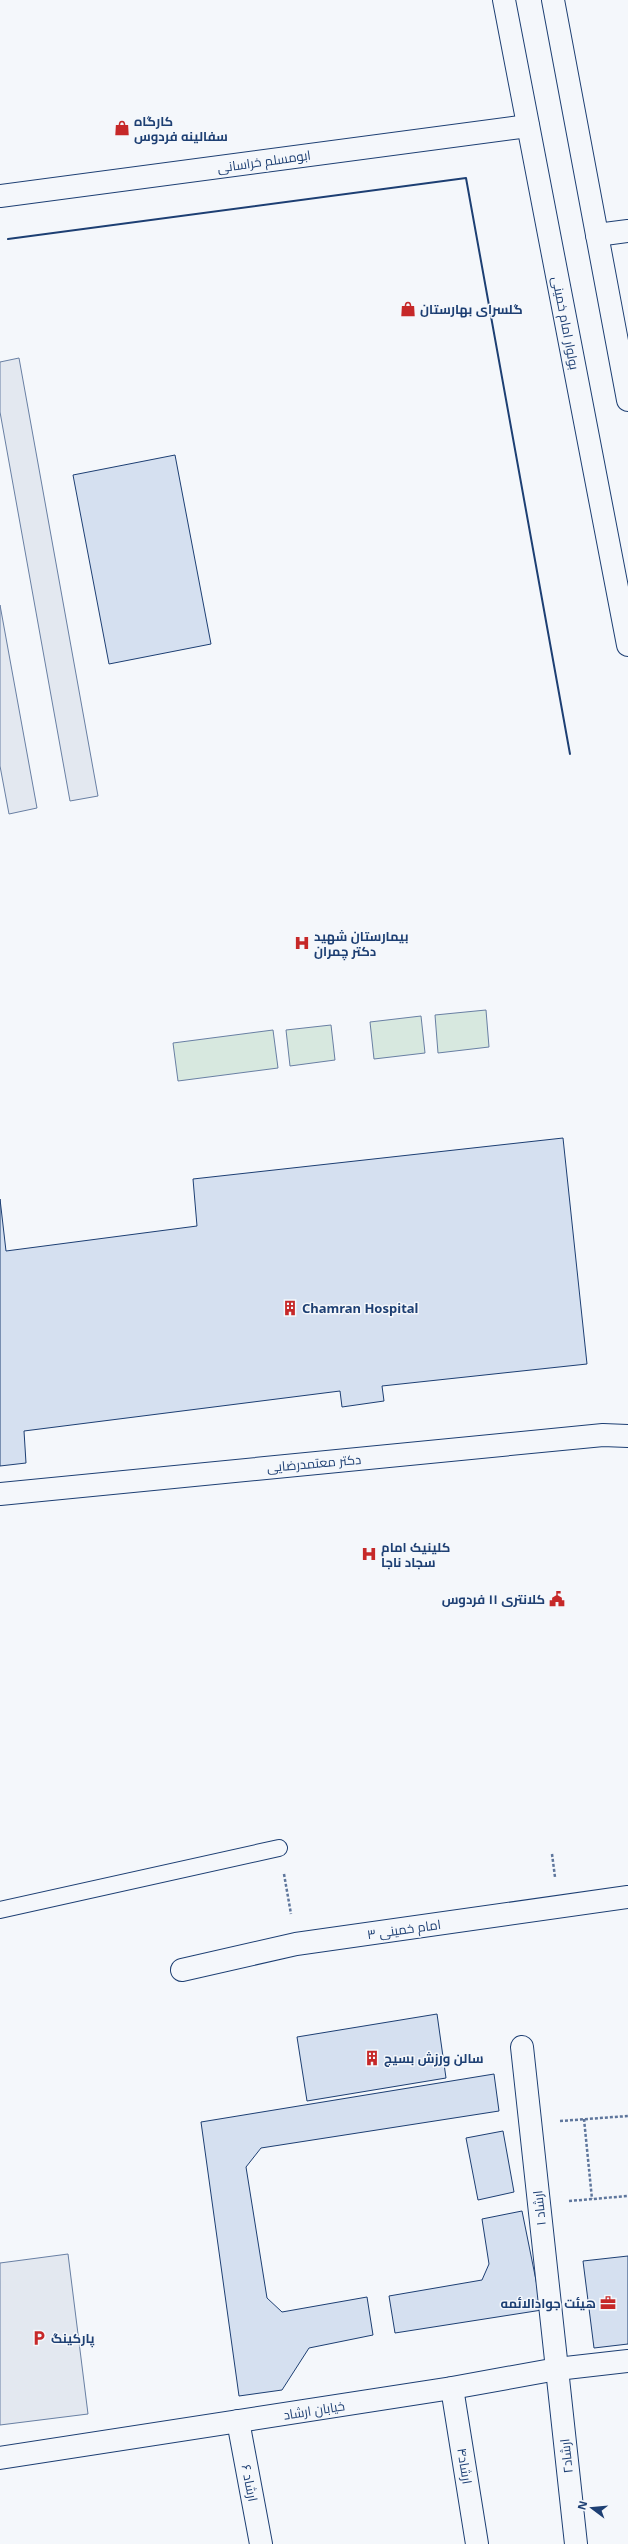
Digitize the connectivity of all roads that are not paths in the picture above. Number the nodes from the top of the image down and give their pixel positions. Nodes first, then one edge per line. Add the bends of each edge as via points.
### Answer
1 (504, 0) edge
2 (553, 0) edge
3 (528, 126) junction
4 (0, 196) edge
5 (628, 231) edge
6 (597, 235) junction
7 (628, 400) edge
8 (628, 645) edge
9 (628, 1428) edge
10 (603, 1436) junction
11 (628, 1436) edge
12 (628, 1442) edge
13 (0, 1494) edge
14 (279, 1848) road end
15 (628, 1897) edge
16 (0, 1910) edge
17 (182, 1970) dead end
18 (522, 2047) dead end
19 (628, 2361) edge
20 (557, 2369) junction
21 (452, 2388) junction
22 (238, 2421) junction
23 (0, 2458) edge
24 (261, 2544) edge
25 (477, 2544) edge
26 (576, 2544) edge

1 - 3 street, بولوار امام خمینی
2 - 6 street
3 - 4 street, ابومسلم خراسانی
3 - 8 street, بولوار امام خمینی
5 - 6 street
6 - 7 street
9 - 10 street
10 - 11 street, دکتر معتمد‌رضایی
10 - 12 street
10 - 13 street, دکتر معتمد‌رضایی
14 - 16 lane
15 - 17 street, امام خمینی ۳ via 296,1944
18 - 20 street, ارشاد ۱
19 - 20 street, خیابان ارشاد
20 - 21 street, خیابان ارشاد
20 - 26 street, ارشاد۲
21 - 22 street, خیابان ارشاد
21 - 25 street, ارشاد۴
22 - 23 street, خیابان ارشاد
22 - 24 street, ارشاد ۶

